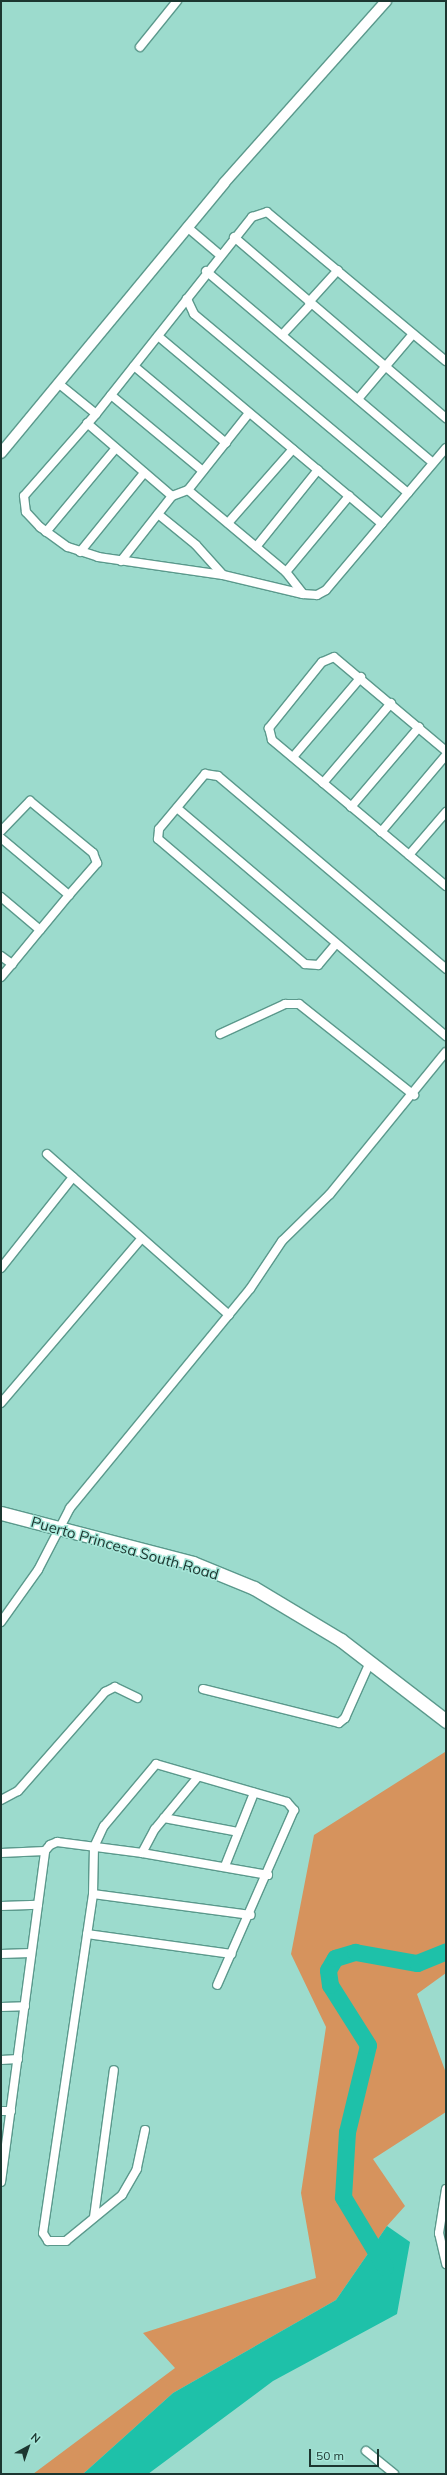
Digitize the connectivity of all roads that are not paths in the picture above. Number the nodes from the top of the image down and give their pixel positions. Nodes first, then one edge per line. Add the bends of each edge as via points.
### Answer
1 (177, 1) edge
2 (386, 1) edge
3 (140, 47) dead end
4 (187, 227) junction
5 (234, 237) junction
6 (220, 255) junction
7 (338, 270) junction
8 (206, 271) junction
9 (187, 299) junction
10 (310, 303) junction
11 (413, 334) junction
12 (282, 335) junction
13 (158, 336) junction
14 (446, 361) edge
15 (134, 366) junction
16 (386, 366) junction
17 (58, 383) junction
18 (111, 395) junction
19 (358, 399) junction
20 (249, 413) junction
21 (96, 414) junction
22 (446, 418) edge
23 (87, 423) junction
24 (226, 443) junction
25 (116, 448) junction
26 (446, 448) edge
27 (293, 449) junction
28 (1, 453) edge
29 (433, 463) junction
30 (318, 470) junction
31 (203, 471) junction
32 (144, 473) junction
33 (188, 490) junction
34 (408, 493) junction
35 (172, 496) junction
36 (349, 496) junction
37 (158, 514) junction
38 (228, 523) junction
39 (382, 524) junction
40 (46, 532) junction
41 (256, 547) junction
42 (80, 552) junction
43 (121, 561) junction
44 (286, 572) junction
45 (224, 575) junction
46 (303, 594) junction
47 (361, 677) junction
48 (391, 703) junction
49 (419, 727) junction
50 (446, 751) edge
51 (446, 755) edge
52 (293, 757) junction
53 (323, 783) junction
54 (351, 807) junction
55 (178, 808) junction
56 (446, 812) edge
57 (1, 831) edge
58 (381, 832) junction
59 (1, 838) edge
60 (409, 855) junction
61 (446, 873) edge
62 (443, 883) edge
63 (69, 895) junction
64 (1, 897) edge
65 (40, 930) junction
66 (335, 945) junction
67 (1, 956) edge
68 (12, 964) junction
69 (446, 968) edge
70 (1, 977) edge
71 (220, 1034) dead end
72 (446, 1036) edge
73 (446, 1052) edge
74 (414, 1094) junction
75 (47, 1154) dead end
76 (73, 1177) junction
77 (141, 1239) junction
78 (1, 1268) edge
79 (229, 1315) junction
80 (1, 1404) edge
81 (1, 1513) edge
82 (57, 1528) junction
83 (1, 1622) edge
84 (370, 1662) junction
85 (203, 1689) dead end
86 (138, 1698) dead end
87 (446, 1721) edge
88 (196, 1778) junction
89 (254, 1792) junction
90 (1, 1800) edge
91 (164, 1818) junction
92 (238, 1832) junction
93 (94, 1847) junction
94 (45, 1851) junction
95 (1, 1853) edge
96 (142, 1853) junction
97 (225, 1866) junction
98 (268, 1875) junction
99 (93, 1894) junction
100 (38, 1905) junction
101 (1, 1906) edge
102 (251, 1915) junction
103 (87, 1934) junction
104 (31, 1953) junction
105 (1, 1954) edge
106 (232, 1954) junction
107 (218, 1985) dead end
108 (25, 2006) junction
109 (1, 2007) edge
110 (18, 2059) junction
111 (1, 2060) edge
112 (114, 2070) dead end
113 (11, 2110) junction
114 (1, 2111) edge
115 (145, 2130) dead end
116 (3, 2160) edge
117 (1, 2182) edge
118 (446, 2189) edge
119 (94, 2218) junction
120 (442, 2232) edge
121 (446, 2264) edge
122 (366, 2451) dead end
123 (394, 2474) edge

1 - 3 street
2 - 4 street
4 - 6 street
4 - 17 street
5 - 6 street
5 - 7 street via 255,215 267,212
5 - 10 street
6 - 8 street
7 - 10 street
7 - 11 street
8 - 9 street
8 - 12 street
9 - 13 street
9 - 34 street via 194,314
10 - 12 street
10 - 16 street
11 - 14 street
11 - 16 street
12 - 19 street
13 - 15 street
13 - 20 street
15 - 18 street
15 - 24 street
16 - 19 street
16 - 22 street
17 - 21 street
17 - 28 street
18 - 21 street
18 - 31 street
19 - 29 street
20 - 24 street
20 - 27 street
21 - 23 street
23 - 25 street
23 - 40 street via 24,496 26,512
24 - 31 street
25 - 32 street
25 - 40 street
26 - 29 street
27 - 30 street
27 - 38 street
29 - 34 street
30 - 36 street
30 - 41 street
31 - 33 street
32 - 35 street
32 - 42 street
33 - 35 street
33 - 38 street
34 - 39 street
35 - 37 street
36 - 39 street
36 - 44 street
37 - 43 street
37 - 45 street via 196,545
38 - 41 street
39 - 46 street via 326,590 317,595
40 - 42 street
41 - 44 street
42 - 43 street
43 - 45 street
44 - 46 street
45 - 46 street
47 - 48 street
47 - 52 street
47 - 52 street via 334,657 325,659 317,668 269,728 272,740
48 - 49 street
48 - 53 street
49 - 50 street
49 - 54 street
51 - 58 street
52 - 53 street
53 - 54 street
54 - 58 street
55 - 66 street
55 - 66 street via 158,832 161,842 305,964 318,965
55 - 69 street via 205,774 214,773
56 - 60 street
57 - 63 street via 30,801 93,853 96,863
58 - 60 street
59 - 63 street
60 - 62 street
61 - 62 street
63 - 65 street
64 - 65 street
65 - 68 street
66 - 72 street
67 - 68 street
68 - 70 street
71 - 74 street via 285,1004 299,1004
73 - 74 street
74 - 79 street via 330,1194 282,1241
75 - 76 street
76 - 77 street
76 - 78 street
77 - 79 street
77 - 80 street
79 - 82 street
81 - 82 main road, Puerto Princesa South Road
82 - 83 street via 38,1570
82 - 84 main road, Puerto Princesa South Road via 193,1563 254,1588 309,1618
84 - 85 street via 345,1718 339,1723
84 - 87 main road, Puerto Princesa South Road
86 - 90 street via 115,1687 105,1692 18,1791
88 - 89 street
88 - 91 street
88 - 93 street via 160,1764 153,1766 104,1826
89 - 92 street
89 - 98 street via 287,1802 294,1810
91 - 92 street
91 - 96 street
92 - 97 street
93 - 94 street via 57,1842
93 - 96 street
93 - 99 street
94 - 95 street
94 - 100 street
96 - 97 street
97 - 98 street
98 - 102 street
99 - 102 street
99 - 103 street
100 - 101 street
100 - 104 street
102 - 106 street
103 - 106 street
103 - 119 street via 43,2236 52,2243 61,2242
104 - 105 street
104 - 108 street
106 - 107 street
108 - 109 street
108 - 110 street
110 - 111 street
110 - 113 street
112 - 119 street
113 - 114 street
113 - 116 street
115 - 119 street via 131,2182 122,2195
116 - 117 street
118 - 120 street
120 - 121 street
122 - 123 street

